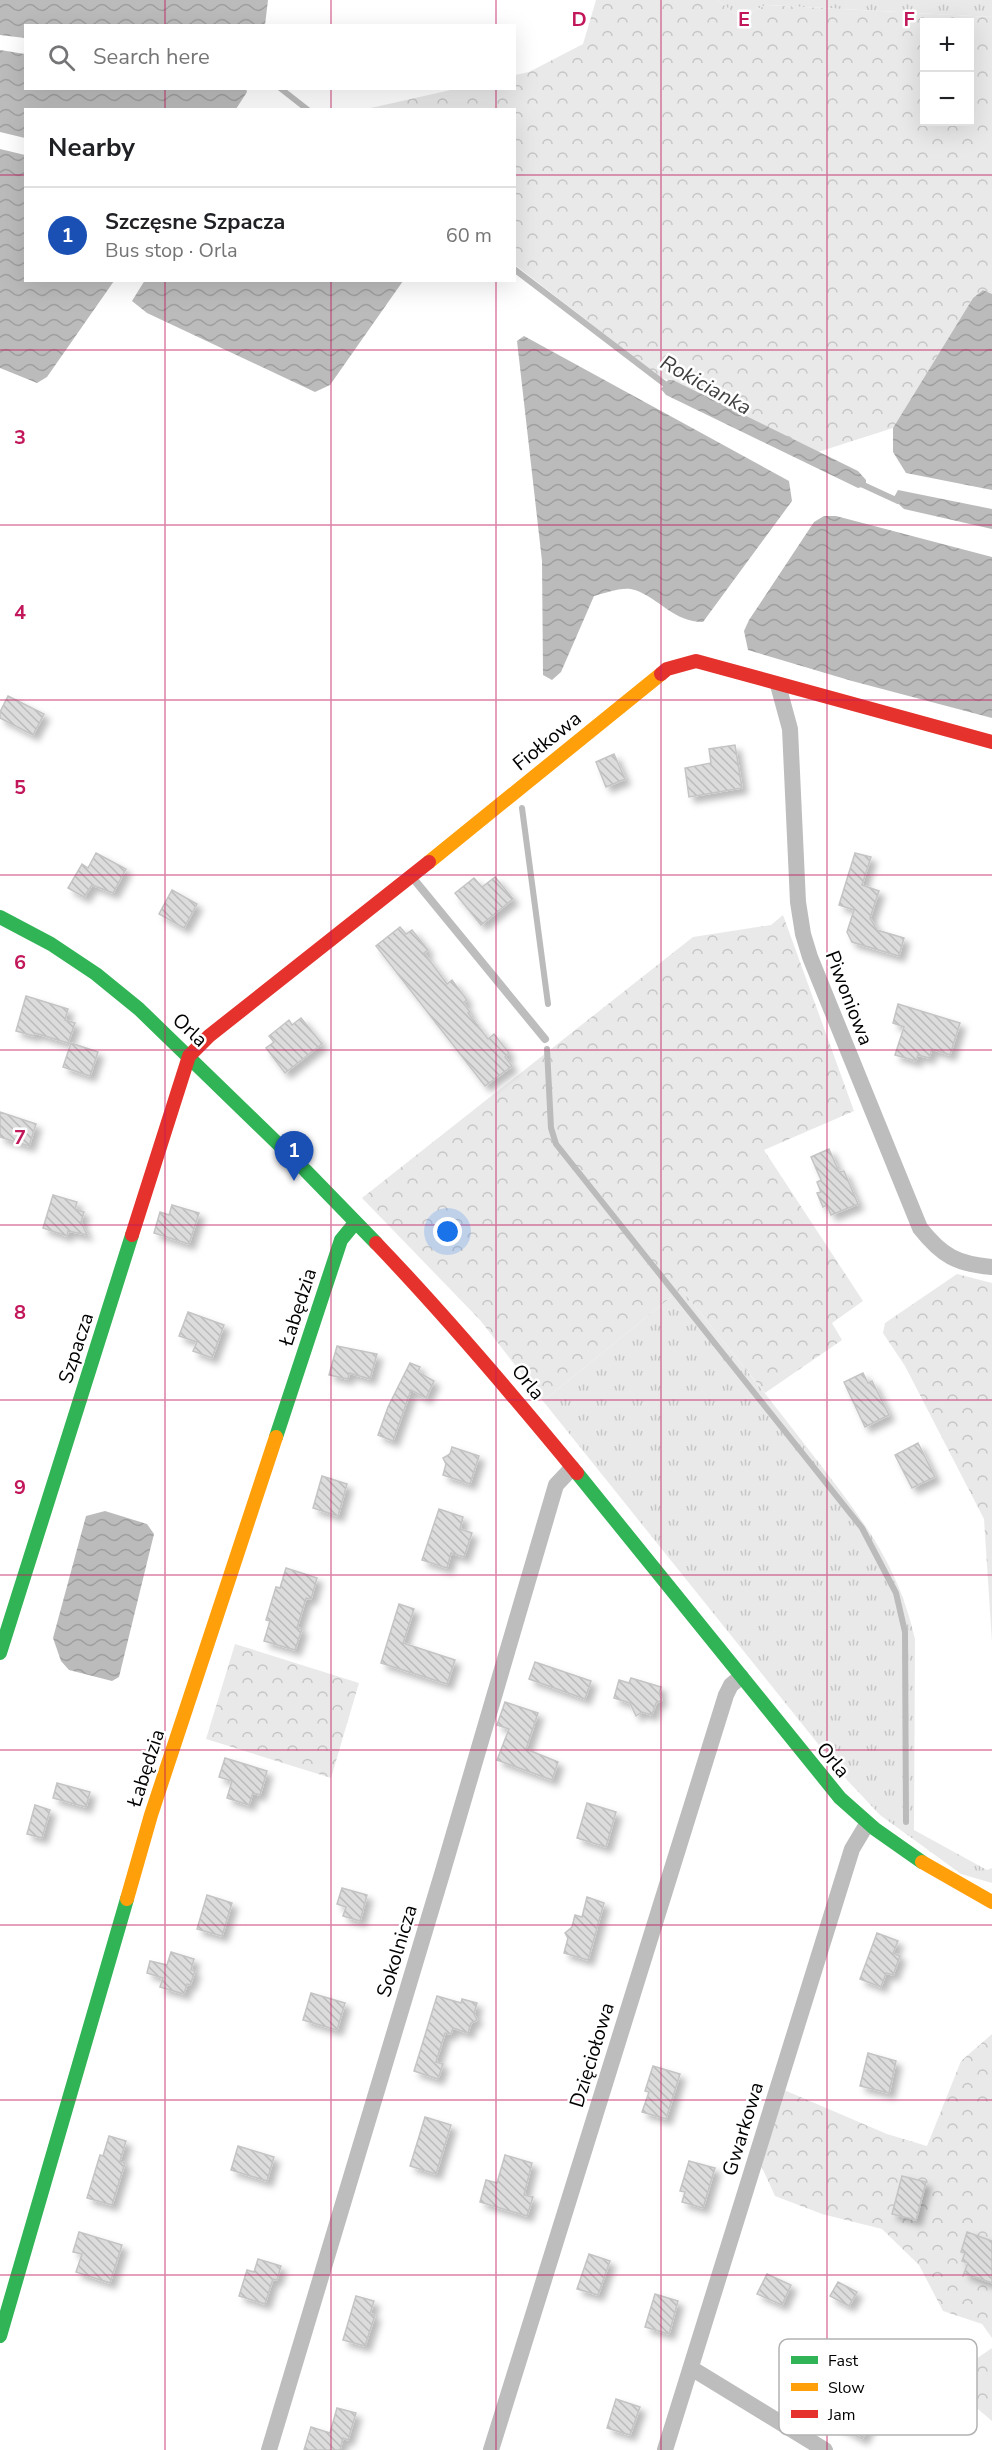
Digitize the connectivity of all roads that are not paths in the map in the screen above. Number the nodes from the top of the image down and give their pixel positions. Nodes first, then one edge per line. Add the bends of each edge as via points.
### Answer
1 (778, 685) junction
2 (992, 742) edge
3 (411, 876) junction
4 (0, 917) edge
5 (545, 1039) dead end
6 (189, 1056) junction
7 (355, 1223) junction
8 (992, 1267) edge
9 (572, 1468) junction
10 (0, 1653) edge
11 (741, 1677) junction
12 (867, 1824) junction
13 (992, 1902) edge
14 (0, 2336) edge
15 (690, 2368) junction
16 (779, 2422) edge
17 (800, 2435) edge
18 (268, 2450) edge
19 (491, 2450) edge
20 (665, 2450) edge
21 (825, 2450) edge

1 - 2 street, Fiołkowa
1 - 3 street, Fiołkowa via 696,661 667,669
1 - 8 street, Piwoniowa via 790,729 798,902 810,957 920,1228 939,1251 951,1258 964,1264
3 - 5 lane
3 - 6 street, Fiołkowa
4 - 6 street, Orla via 96,974
6 - 7 street, Orla
6 - 10 street, Szpacza
7 - 9 street, Orla via 462,1335
7 - 14 street, Łabędzia via 341,1240 151,1815
9 - 11 street, Orla
9 - 18 street, Sokolnicza via 556,1485
11 - 12 street, Orla via 816,1771
11 - 19 street, Dzięciołowa via 726,1695
12 - 13 street, Orla via 932,1869
12 - 15 street, Gwarkowa via 852,1849
15 - 16 street
15 - 20 street, Gwarkowa
17 - 21 street

